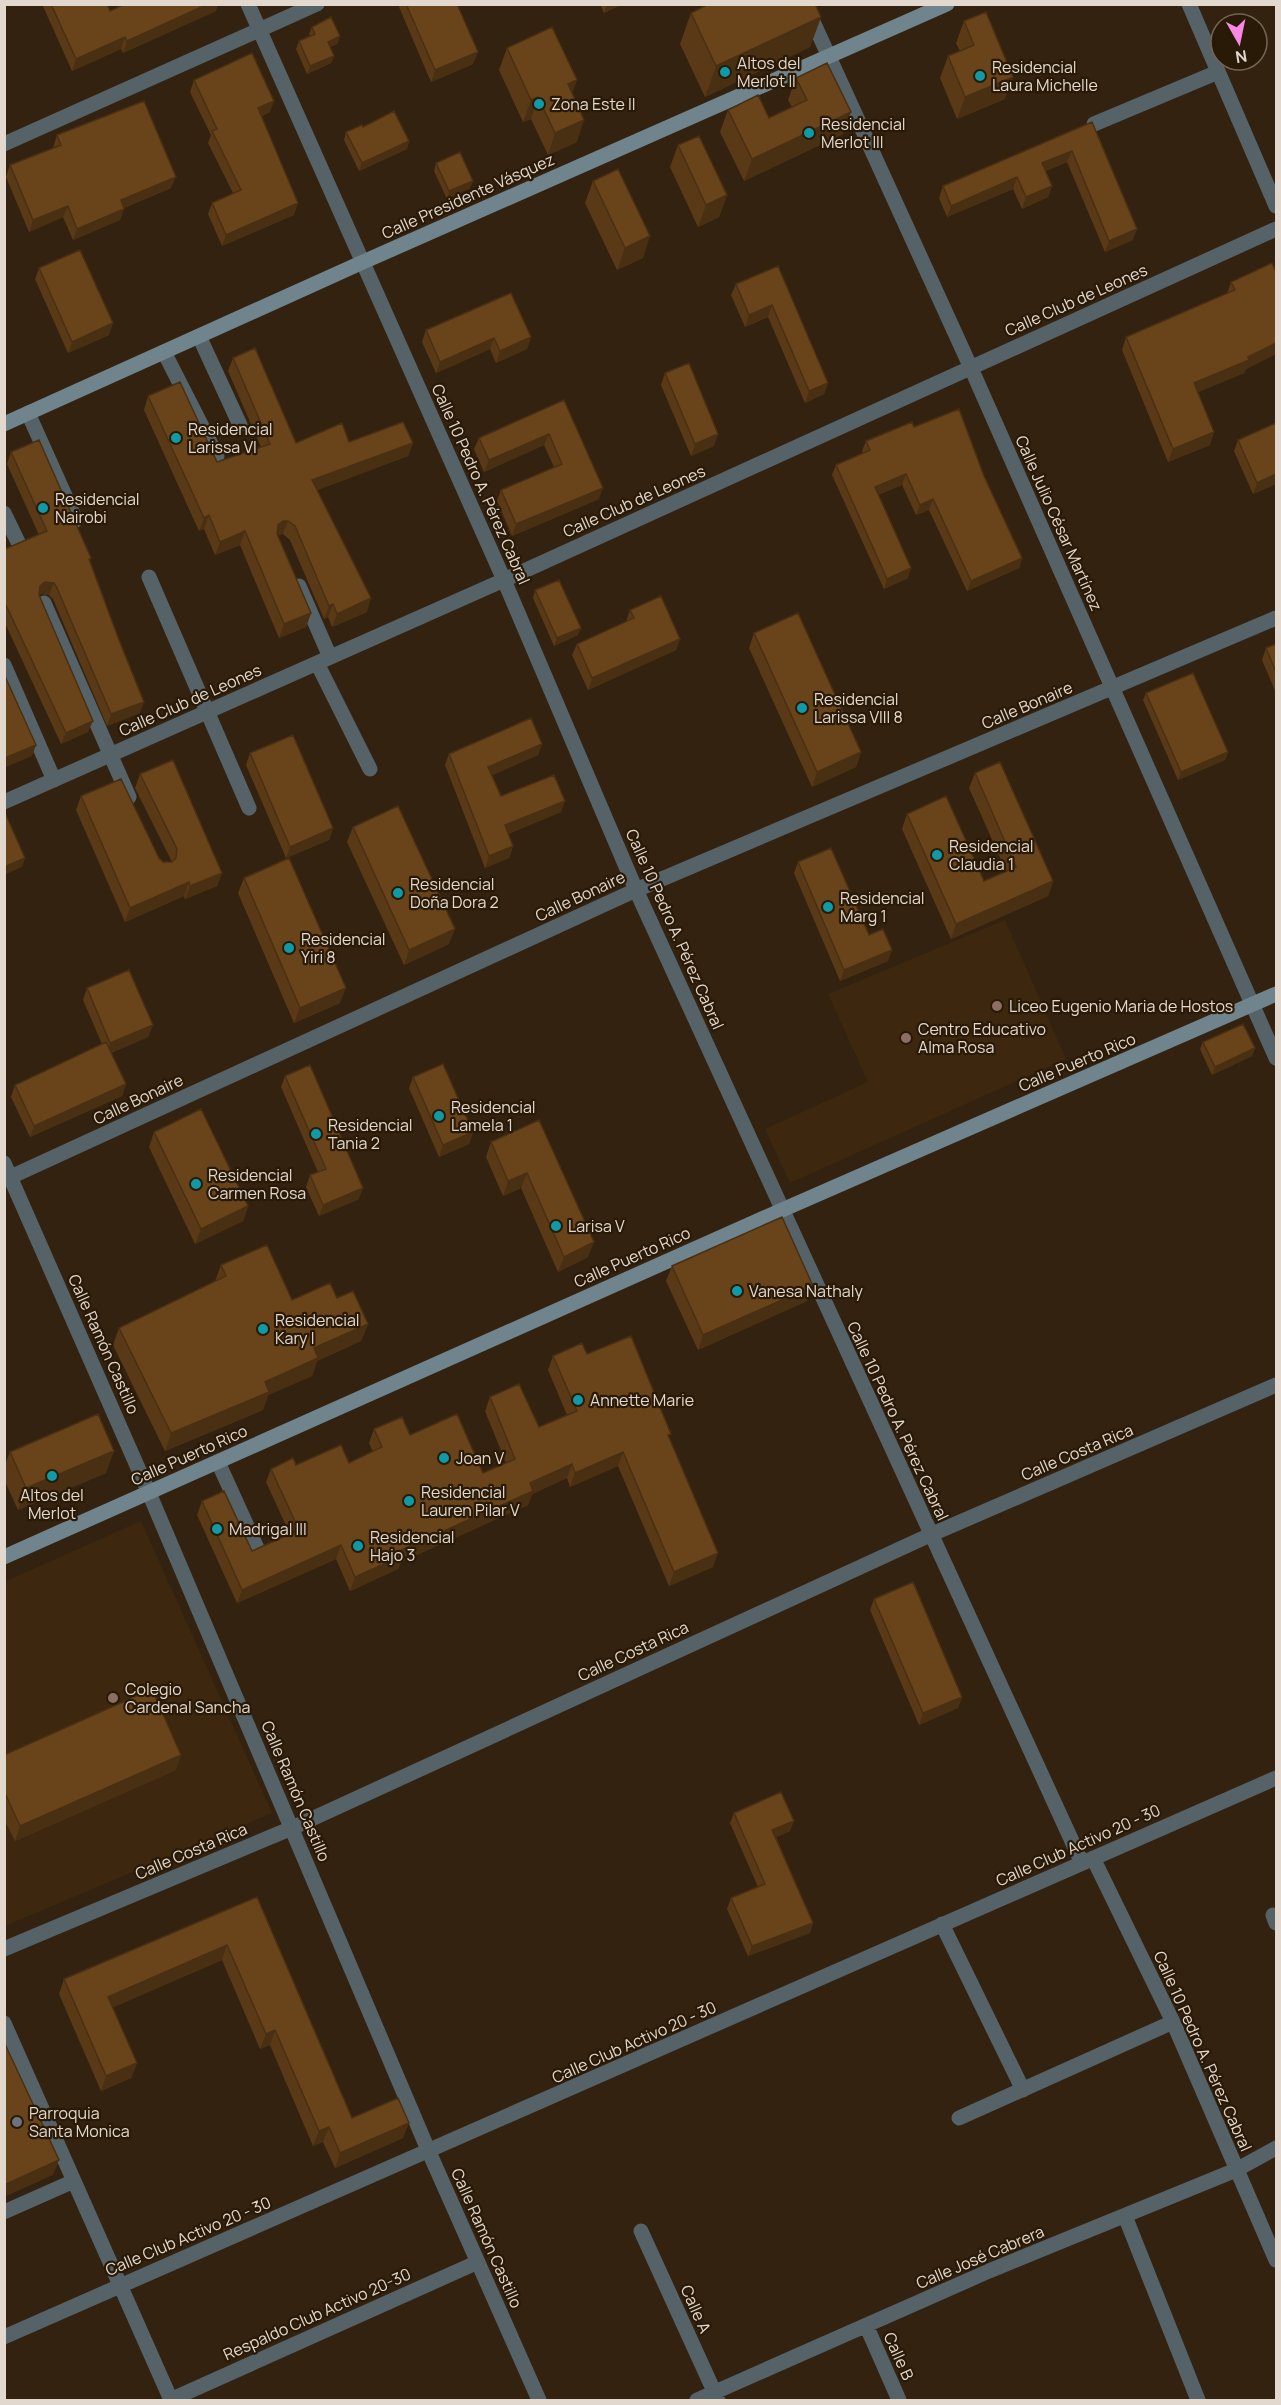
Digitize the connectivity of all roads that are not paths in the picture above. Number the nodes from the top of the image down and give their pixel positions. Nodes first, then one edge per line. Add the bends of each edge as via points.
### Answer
1 (248, 4) edge
2 (317, 4) edge
3 (805, 4) edge
4 (947, 4) edge
5 (1189, 4) edge
6 (260, 31) junction
7 (1209, 51) edge
8 (828, 56) junction
9 (1218, 72) joint
10 (1094, 123) edge
11 (4, 144) edge
12 (1276, 206) edge
13 (1276, 229) edge
14 (363, 262) junction
15 (199, 336) junction
16 (164, 352) junction
17 (971, 368) junction
18 (28, 414) junction
19 (4, 424) edge
20 (240, 425) dead end
21 (217, 456) edge
22 (4, 513) edge
23 (76, 520) edge
24 (18, 542) edge
25 (294, 575) edge
26 (148, 577) dead end
27 (504, 580) junction
28 (44, 603) edge
29 (1276, 618) edge
30 (324, 660) junction
31 (4, 665) edge
32 (1112, 689) junction
33 (207, 712) junction
34 (109, 756) junction
35 (370, 769) dead end
36 (54, 780) junction
37 (4, 802) edge
38 (134, 806) edge
39 (249, 808) dead end
40 (636, 890) junction
41 (1276, 994) edge
42 (1253, 1005) junction
43 (1276, 1058) edge
44 (4, 1163) edge
45 (8, 1179) edge
46 (782, 1210) junction
47 (1276, 1385) edge
48 (218, 1462) junction
49 (149, 1493) junction
50 (930, 1535) junction
51 (257, 1548) edge
52 (4, 1557) edge
53 (1276, 1778) edge
54 (292, 1828) junction
55 (1088, 1860) junction
56 (942, 1924) junction
57 (4, 1949) edge
58 (1173, 2022) junction
59 (4, 2023) edge
60 (1023, 2090) junction
61 (959, 2118) dead end
62 (1276, 2148) edge
63 (429, 2152) junction
64 (1236, 2170) junction
65 (74, 2181) junction
66 (4, 2212) edge
67 (1125, 2216) junction
68 (641, 2232) dead end
69 (1276, 2260) edge
70 (478, 2262) junction
71 (120, 2285) junction
72 (866, 2325) junction
73 (4, 2337) edge
74 (716, 2397) edge
75 (171, 2400) edge
76 (539, 2400) edge
77 (698, 2400) edge
78 (899, 2400) edge
79 (1198, 2400) edge

1 - 6 street, Calle 10 Pedro A. Pérez Cabral
2 - 6 street
3 - 8 street, Calle Julio César Martínez
4 - 8 street, Calle Presidente Vásquez
5 - 7 street
6 - 11 street
6 - 14 street, Calle 10 Pedro A. Pérez Cabral
8 - 14 street, Calle Presidente Vásquez
8 - 17 street, Calle Julio César Martínez
9 - 10 street
9 - 12 street
13 - 17 street, Calle Club de Leones
14 - 15 street, Calle Presidente Vásquez
14 - 27 street, Calle 10 Pedro A. Pérez Cabral
15 - 16 street, Calle Presidente Vásquez
15 - 20 street
16 - 18 street, Calle Presidente Vásquez
16 - 21 street
17 - 27 street, Calle Club de Leones
17 - 32 street, Calle Julio César Martínez
18 - 19 street, Calle Presidente Vásquez
18 - 23 street
22 - 24 street
25 - 30 street
26 - 33 street
27 - 30 street, Calle Club de Leones
27 - 40 street, Calle 10 Pedro A. Pérez Cabral
28 - 34 street
29 - 32 street, Calle Bonaire
30 - 33 street, Calle Club de Leones
30 - 35 street
31 - 36 street
32 - 40 street, Calle Bonaire
32 - 42 street, Calle Julio César Martínez
33 - 34 street, Calle Club de Leones
33 - 39 street
34 - 36 street, Calle Club de Leones
34 - 38 street
36 - 37 street, Calle Club de Leones
40 - 45 street, Calle Bonaire
40 - 46 street, Calle 10 Pedro A. Pérez Cabral
41 - 42 street, Calle Puerto Rico
42 - 43 street, Calle Julio César Martínez
42 - 46 street, Calle Puerto Rico
44 - 45 street, Calle Ramón Castillo
45 - 49 street, Calle Ramón Castillo
46 - 48 street, Calle Puerto Rico
46 - 50 street, Calle 10 Pedro A. Pérez Cabral
47 - 50 street, Calle Costa Rica
48 - 49 street, Calle Puerto Rico
48 - 51 street
49 - 52 street, Calle Puerto Rico
49 - 54 street, Calle Ramón Castillo
50 - 54 street, Calle Costa Rica
50 - 55 street, Calle 10 Pedro A. Pérez Cabral
53 - 55 street, Calle Club Activo 20 - 30
54 - 57 street, Calle Costa Rica
54 - 63 street, Calle Ramón Castillo
55 - 56 street, Calle Club Activo 20 - 30
55 - 58 street, Calle 10 Pedro A. Pérez Cabral
56 - 60 street
56 - 63 street, Calle Club Activo 20 - 30
58 - 60 street
58 - 64 street, Calle 10 Pedro A. Pérez Cabral
59 - 65 street
60 - 61 street
62 - 64 street, Calle José Cabrera
63 - 70 street, Calle Ramón Castillo
63 - 71 street, Calle Club Activo 20 - 30
64 - 67 street, Calle José Cabrera
64 - 69 street, Calle 10 Pedro A. Pérez Cabral
65 - 66 street
65 - 71 street
67 - 72 street, Calle José Cabrera
67 - 79 street
68 - 74 street, Calle A
70 - 75 street, Respaldo Club Activo 20-30
70 - 76 street, Calle Ramón Castillo
71 - 73 street, Calle Club Activo 20 - 30
71 - 75 street
72 - 74 street, Calle José Cabrera
72 - 78 street, Calle B
74 - 77 street, Calle José Cabrera

